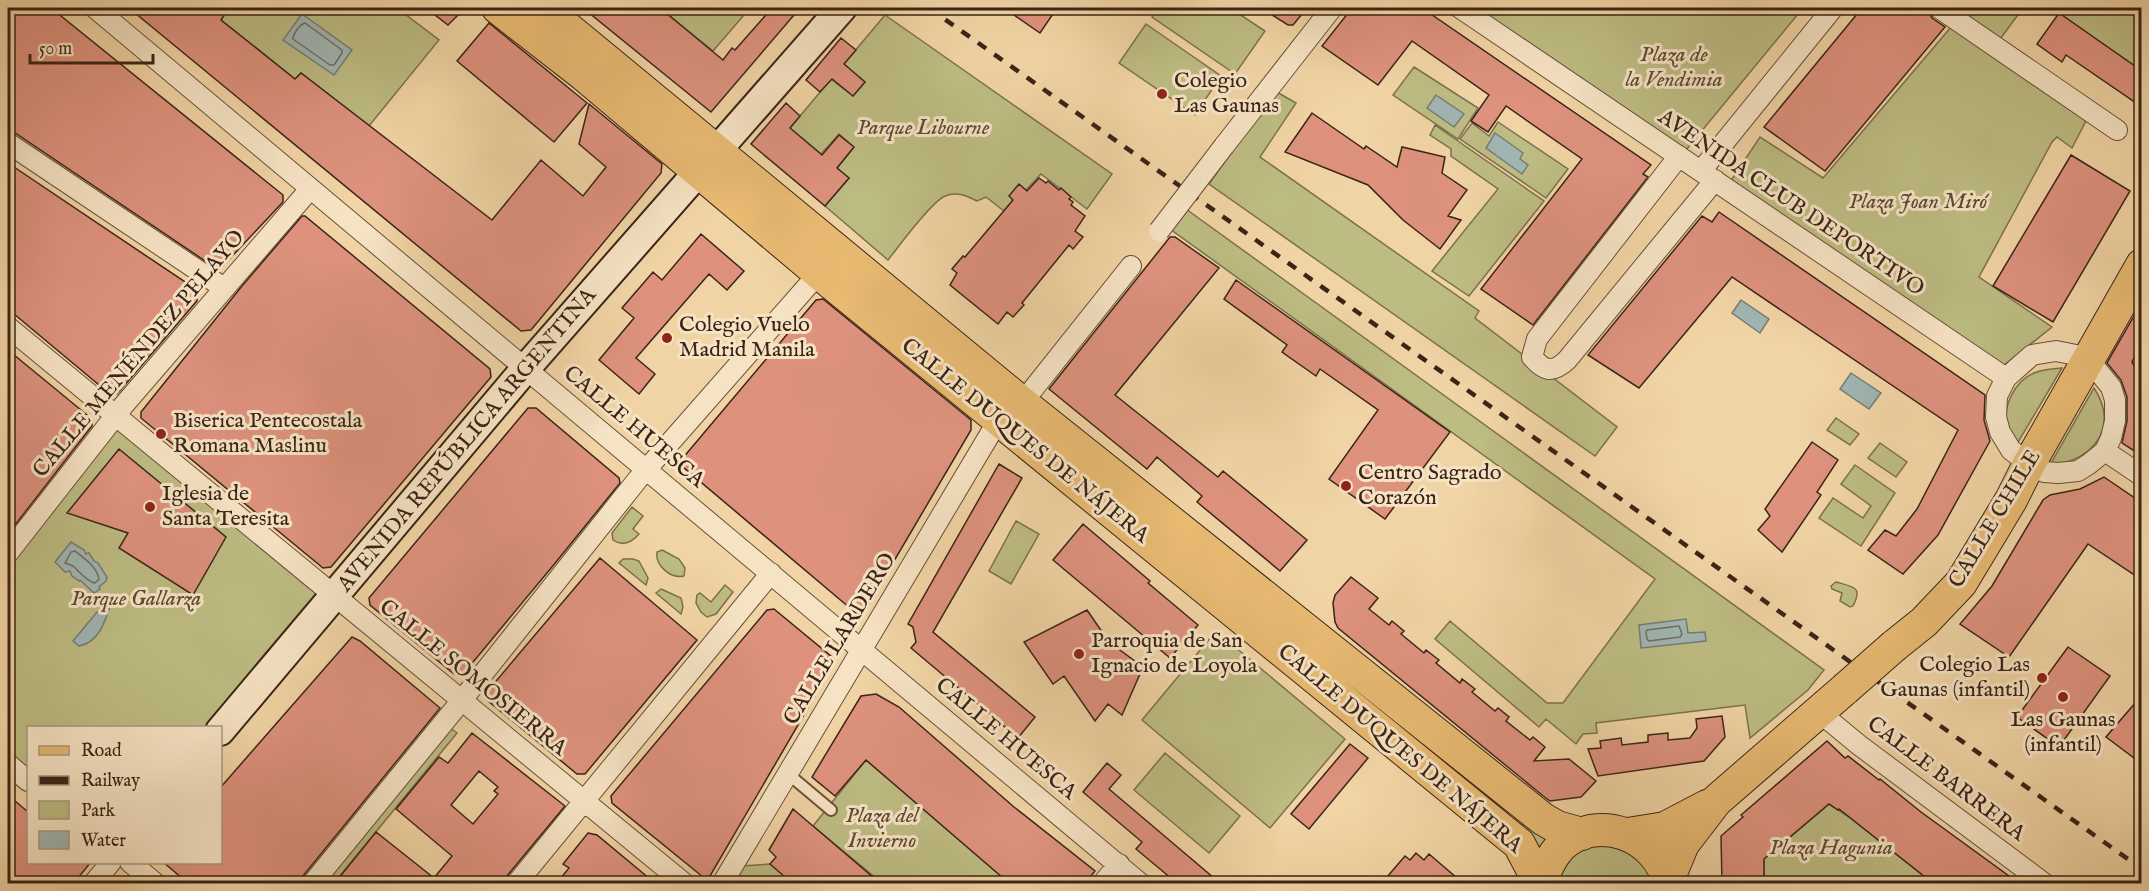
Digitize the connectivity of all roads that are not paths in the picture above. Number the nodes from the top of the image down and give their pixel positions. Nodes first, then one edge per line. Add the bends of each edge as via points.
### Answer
1 (95, 8) edge
2 (498, 8) edge
3 (543, 8) edge
4 (823, 8) edge
5 (842, 8) edge
6 (1332, 8) edge
7 (1460, 8) edge
8 (1833, 8) edge
9 (1939, 8) edge
10 (2117, 130) dead end
11 (8, 143) edge
12 (1679, 156) junction
13 (707, 162) junction
14 (1708, 176) junction
15 (310, 189) junction
16 (1159, 231) dead end
17 (1131, 266) dead end
18 (2142, 266) edge
19 (819, 273) junction
20 (224, 288) junction
21 (8, 327) edge
22 (2089, 360) junction
23 (526, 368) junction
24 (2006, 378) junction
25 (1011, 411) junction
26 (115, 416) junction
27 (2105, 451) junction
28 (2029, 464) junction
29 (647, 469) junction
30 (2142, 476) edge
31 (8, 553) edge
32 (771, 573) junction
33 (335, 595) junction
34 (862, 650) junction
35 (462, 700) junction
36 (1819, 712) junction
37 (222, 729) edge
38 (8, 764) edge
39 (787, 773) junction
40 (27, 780) edge
41 (584, 800) junction
42 (1716, 801) junction
43 (831, 810) dead end
44 (1582, 834) junction
45 (1628, 834) junction
46 (109, 864) edge
47 (132, 864) edge
48 (1119, 864) junction
49 (727, 882) edge
50 (1669, 882) edge
51 (93, 884) edge
52 (156, 884) edge
53 (312, 884) edge
54 (516, 884) edge
55 (685, 884) edge
56 (1102, 884) edge
57 (1141, 884) edge
58 (1540, 884) edge
59 (2045, 884) edge

1 - 15 street, CALLE HUESCA
2 - 13 main road, CALLE DUQUES DE NÁJERA
3 - 13 main road, CALLE DUQUES DE NÁJERA
4 - 13 main road, AVENIDA REPÚBLICA ARGENTINA via 729,119
5 - 13 main road, AVENIDA REPÚBLICA ARGENTINA
6 - 16 street, bridge
7 - 12 street, AVENIDA CLUB DEPORTIVO
8 - 14 street
9 - 10 street
11 - 20 street
12 - 14 street, AVENIDA CLUB DEPORTIVO
12 - 14 street via 1537,339 1532,357 1538,365 1554,369 1568,359
13 - 19 main road, CALLE DUQUES DE NÁJERA
13 - 23 main road, AVENIDA REPÚBLICA ARGENTINA
13 - 25 main road, CALLE DUQUES DE NÁJERA
14 - 24 street, AVENIDA CLUB DEPORTIVO
15 - 20 street, CALLE MENÉNDEZ PELAYO
15 - 23 street, CALLE HUESCA
17 - 25 street, CALLE LARDERO
18 - 22 main road, CALLE CHILE
19 - 25 main road, CALLE DUQUES DE NÁJERA
19 - 29 street
20 - 26 street, CALLE MENÉNDEZ PELAYO
21 - 26 street, CALLE SOMOSIERRA
22 - 24 street via 2056,351 2032,355
22 - 27 street via 2115,400 2115,421
22 - 28 main road, CALLE CHILE
23 - 29 street, CALLE HUESCA
23 - 33 main road, AVENIDA REPÚBLICA ARGENTINA
24 - 28 street via 1997,396 2000,432 2011,450
25 - 34 street, CALLE LARDERO
25 - 44 main road, CALLE DUQUES DE NÁJERA via 1543,819
25 - 58 main road, CALLE DUQUES DE NÁJERA via 1519,844
26 - 31 street, CALLE MENÉNDEZ PELAYO
26 - 33 street, CALLE SOMOSIERRA
27 - 28 street via 2078,471 2044,472
27 - 30 street
28 - 36 main road, CALLE CHILE, bridge via 1961,583 1924,622
29 - 32 street, CALLE HUESCA
29 - 35 street
32 - 34 street, CALLE HUESCA
32 - 41 street
33 - 35 street, CALLE SOMOSIERRA
33 - 37 main road, AVENIDA REPÚBLICA ARGENTINA
34 - 39 street, CALLE LARDERO
34 - 48 street, CALLE HUESCA
35 - 41 street, CALLE SOMOSIERRA
35 - 53 street
36 - 42 main road, CALLE CHILE
36 - 59 street, CALLE BARRERA
38 - 40 street
39 - 43 lane
39 - 49 street, CALLE LARDERO
41 - 54 street
41 - 55 street, CALLE SOMOSIERRA
42 - 45 main road, CALLE CHILE via 1665,828
42 - 50 main road, CALLE CHILE via 1683,844
44 - 45 main road via 1606,830
44 - 58 main road via 1551,858
45 - 50 main road via 1653,851
46 - 51 street
47 - 52 street
48 - 56 street
48 - 57 street, CALLE HUESCA

